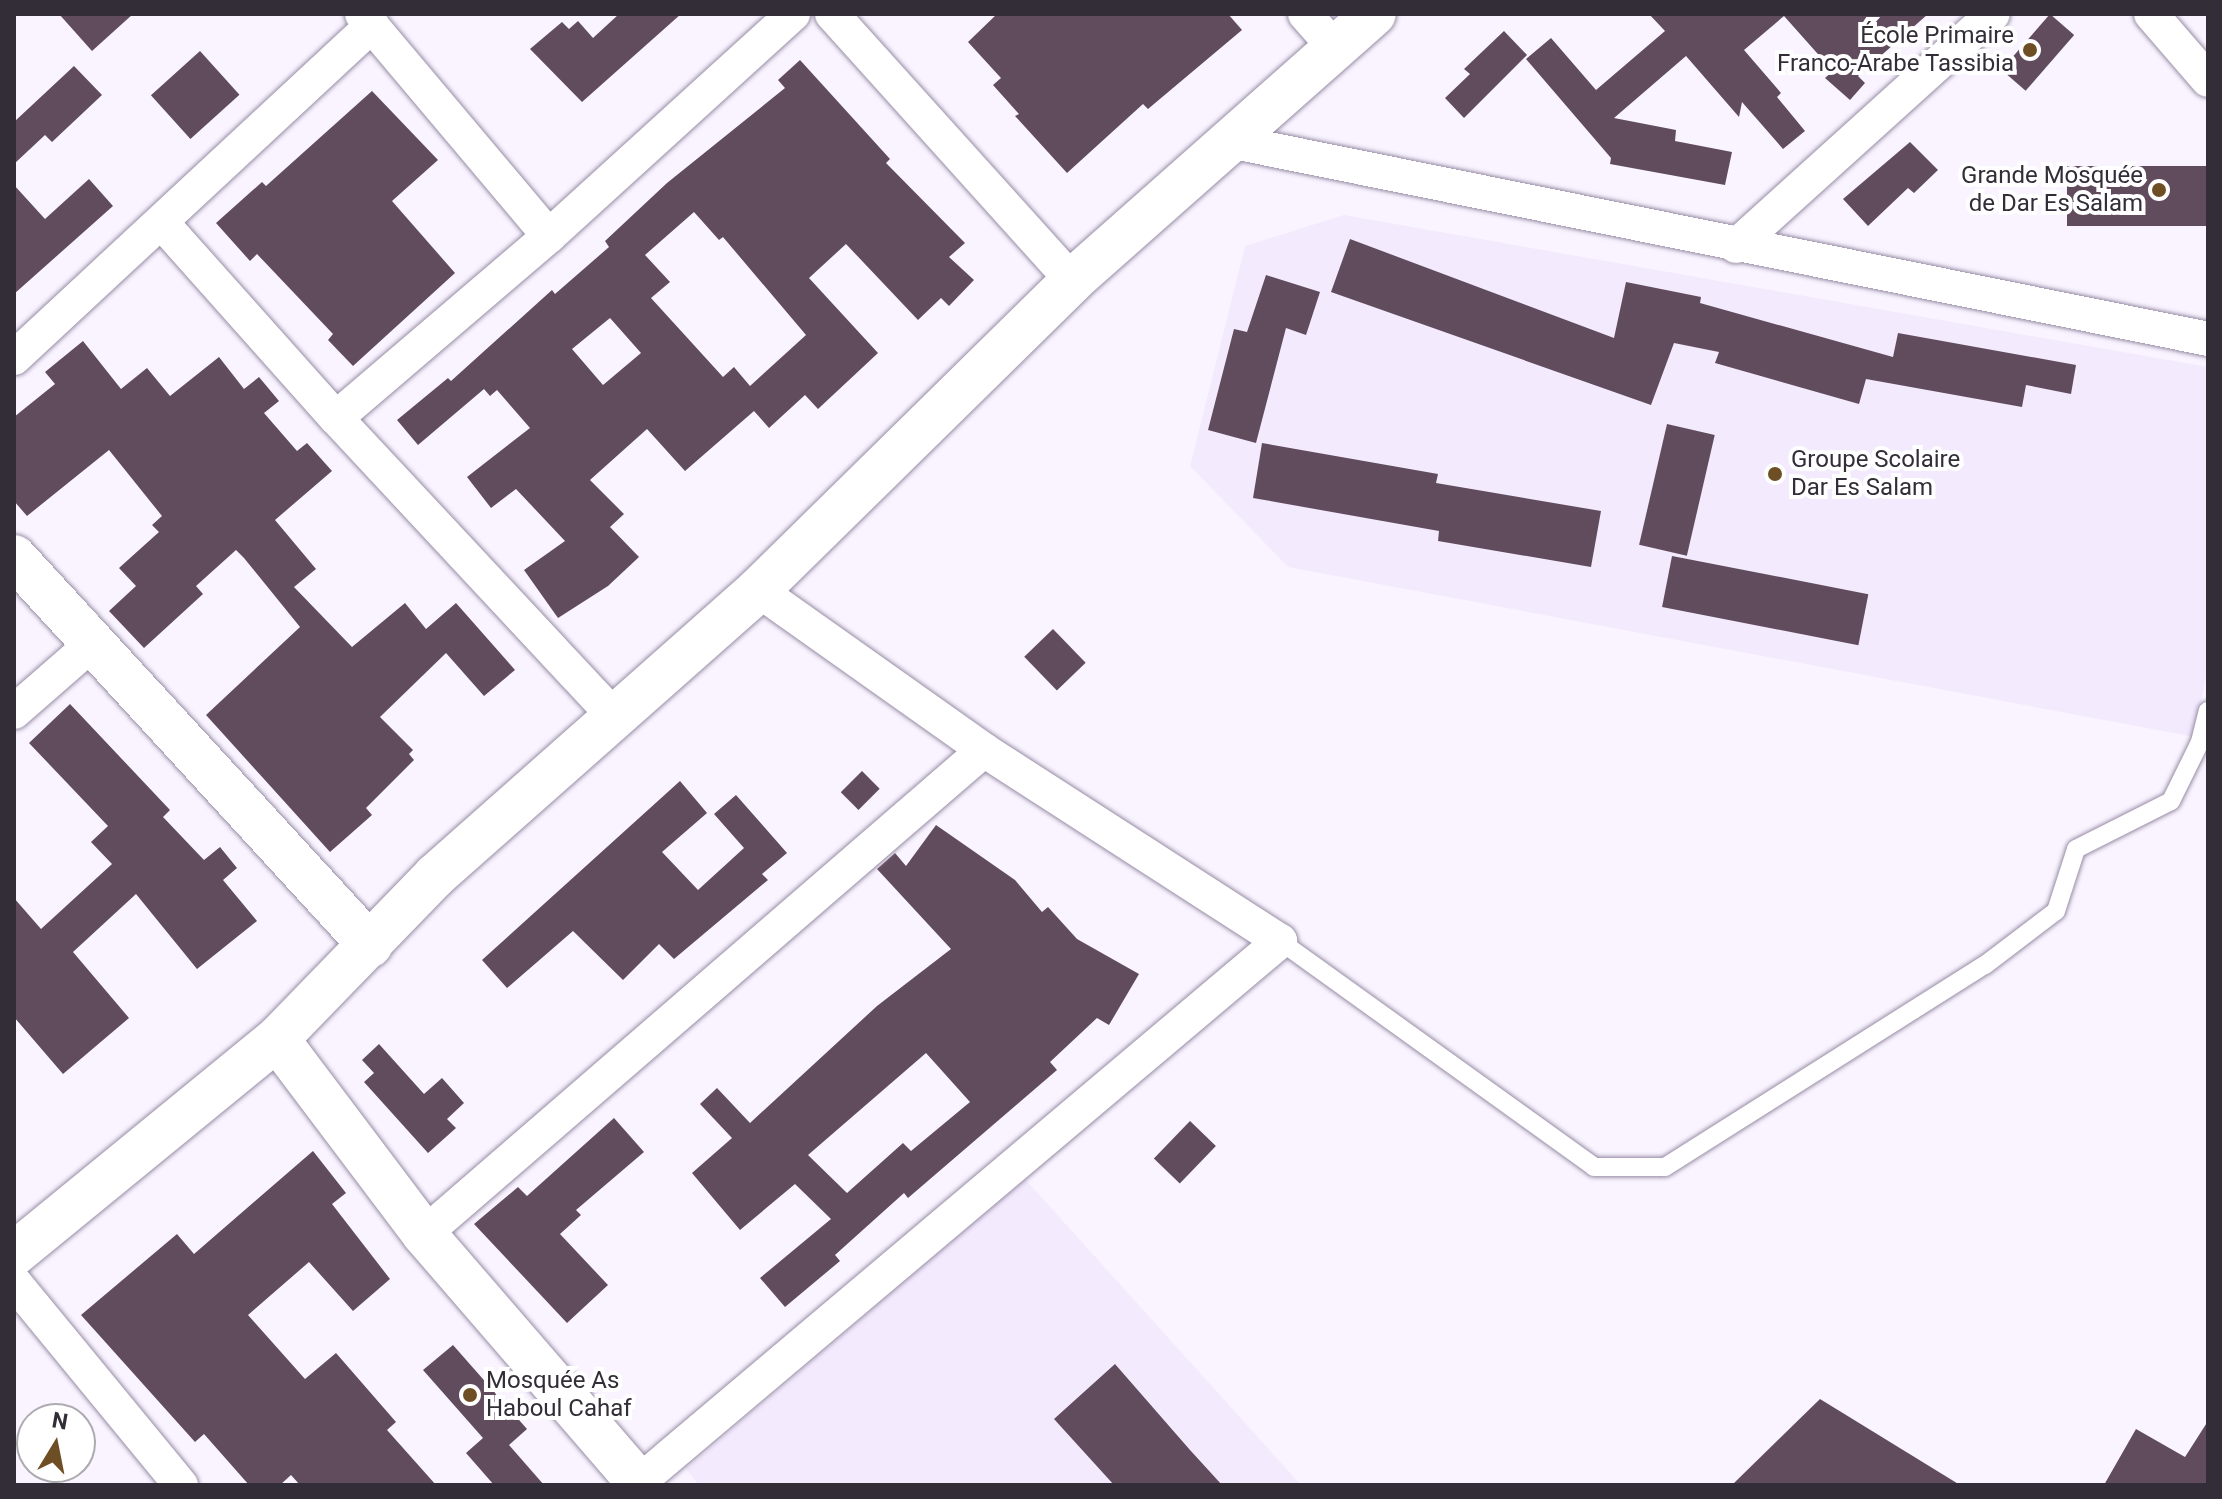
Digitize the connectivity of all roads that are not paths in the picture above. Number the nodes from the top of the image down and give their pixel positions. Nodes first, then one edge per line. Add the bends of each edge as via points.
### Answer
1 (793, 14) edge
2 (832, 14) edge
3 (1305, 14) edge
4 (1374, 14) edge
5 (1993, 14) edge
6 (2151, 14) edge
7 (367, 19) edge
8 (1335, 48) junction
9 (2208, 80) edge
10 (1234, 142) junction
11 (163, 224) junction
12 (549, 236) junction
13 (1736, 246) junction
14 (1072, 281) junction
15 (2208, 339) edge
16 (14, 358) edge
17 (336, 418) junction
18 (14, 557) edge
19 (758, 590) junction
20 (93, 643) junction
21 (2208, 711) edge
22 (14, 712) edge
23 (615, 717) junction
24 (984, 750) junction
25 (1280, 941) junction
26 (370, 945) junction
27 (277, 1039) junction
28 (424, 1234) junction
29 (14, 1254) edge
30 (14, 1282) edge
31 (640, 1484) edge
32 (181, 1485) edge

1 - 12 street
2 - 14 street
3 - 8 street
4 - 8 street
5 - 13 street
6 - 9 street
7 - 11 street
7 - 12 street
8 - 10 street
10 - 13 street
10 - 14 street
11 - 16 street
11 - 17 street
12 - 17 street
13 - 15 street
14 - 19 street
17 - 23 street
18 - 20 street
19 - 23 street
19 - 24 street
20 - 22 street
20 - 26 street
21 - 25 lane via 2200,742 2171,801 2076,849 2056,911 1985,965 1665,1167 1594,1167
23 - 26 street via 435,876
24 - 25 street
24 - 28 street
25 - 31 street
26 - 27 street
27 - 28 street
27 - 29 street
28 - 31 street
30 - 32 street

